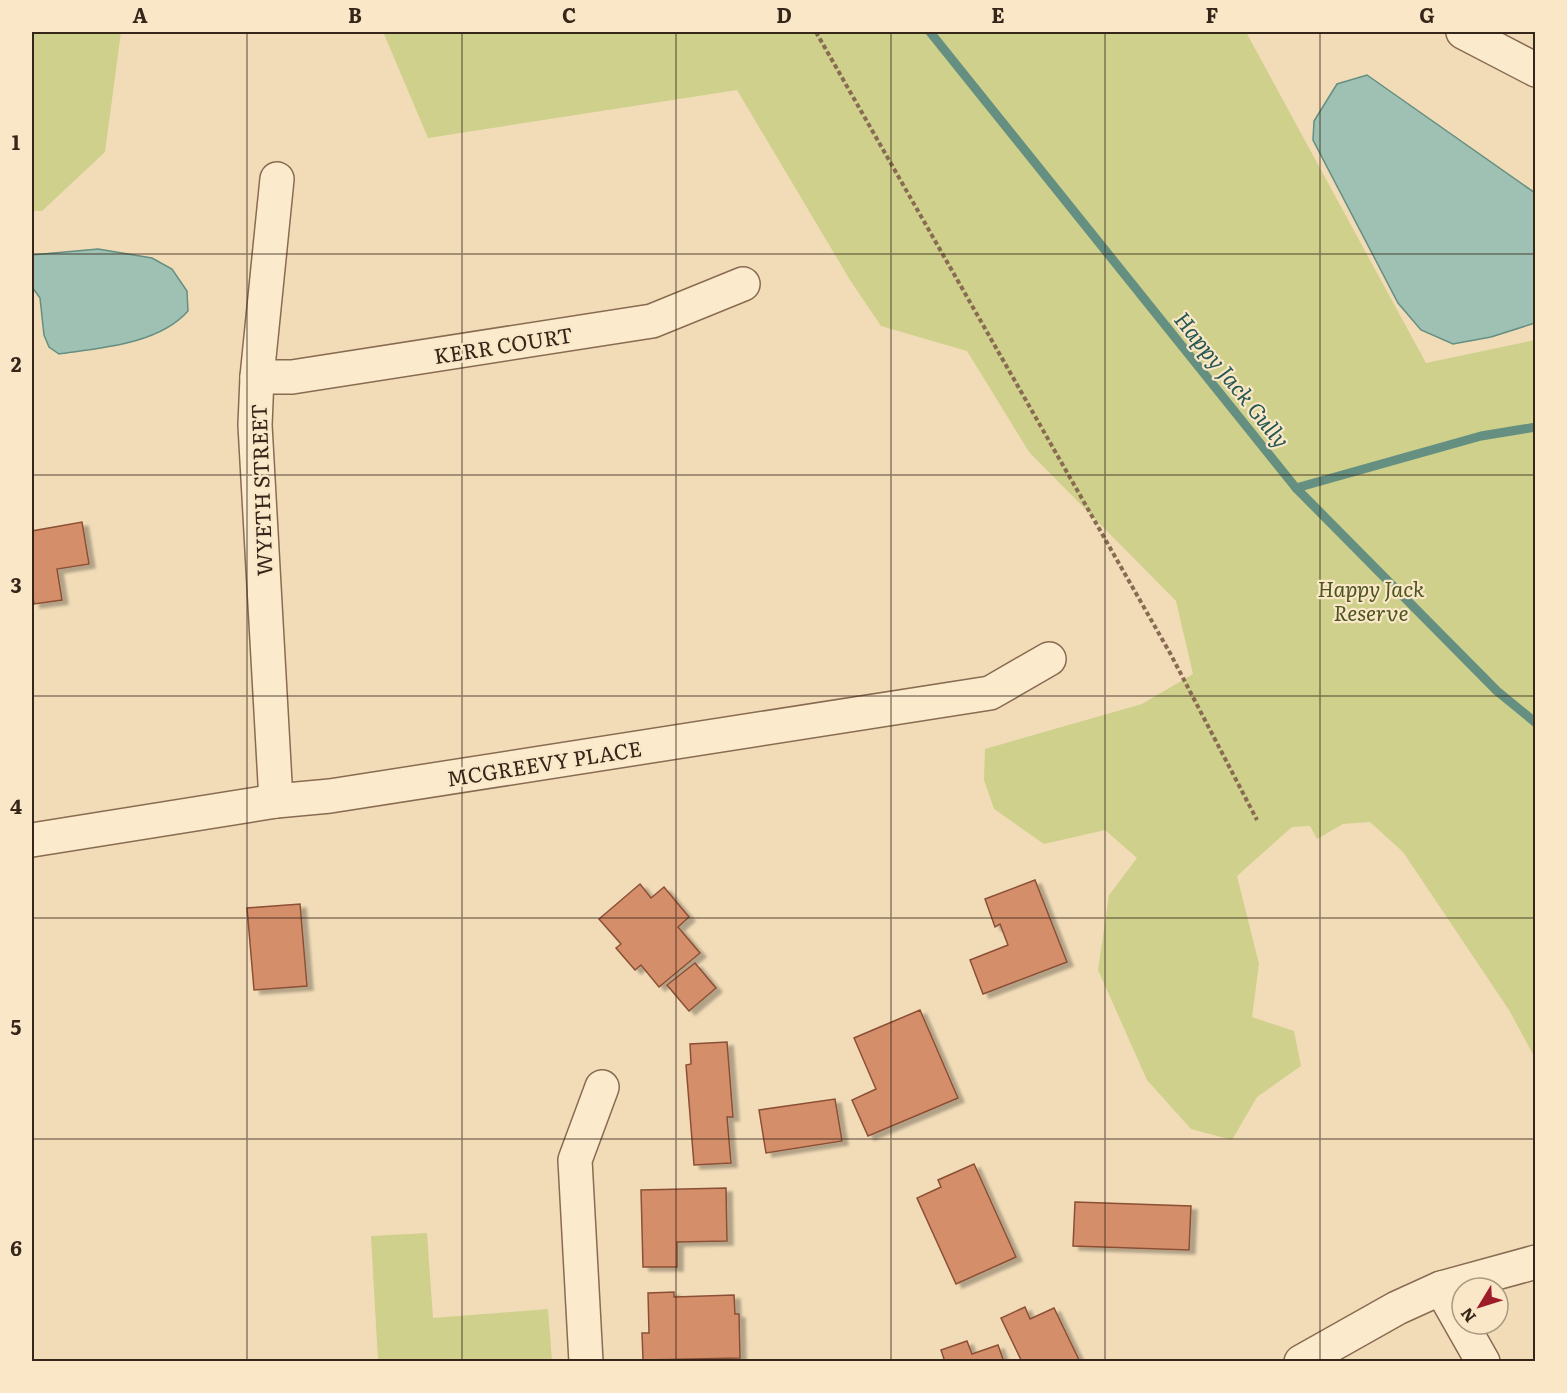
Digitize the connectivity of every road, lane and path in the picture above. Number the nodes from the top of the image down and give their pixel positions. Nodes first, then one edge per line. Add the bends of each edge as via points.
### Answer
1 (816, 32) edge
2 (1463, 32) edge
3 (1536, 70) edge
4 (277, 179) dead end
5 (743, 284) dead end
6 (257, 377) junction
7 (1049, 659) dead end
8 (276, 801) junction
9 (1257, 820) dead end
10 (32, 840) edge
11 (602, 1088) dead end
12 (1536, 1262) edge
13 (1441, 1288) junction
14 (586, 1362) edge
15 (1301, 1362) edge
16 (1483, 1362) edge

1 - 9 path via 1170,653
2 - 3 street
4 - 6 street, WYETH STREET
5 - 6 street, KERR COURT via 652,321 292,377
6 - 8 street, WYETH STREET via 255,425
7 - 8 street, MCGREEVY PLACE via 990,693 330,796
8 - 10 street, MCGREEVY PLACE
11 - 14 street via 575,1160
12 - 13 street
13 - 15 street
13 - 16 street

